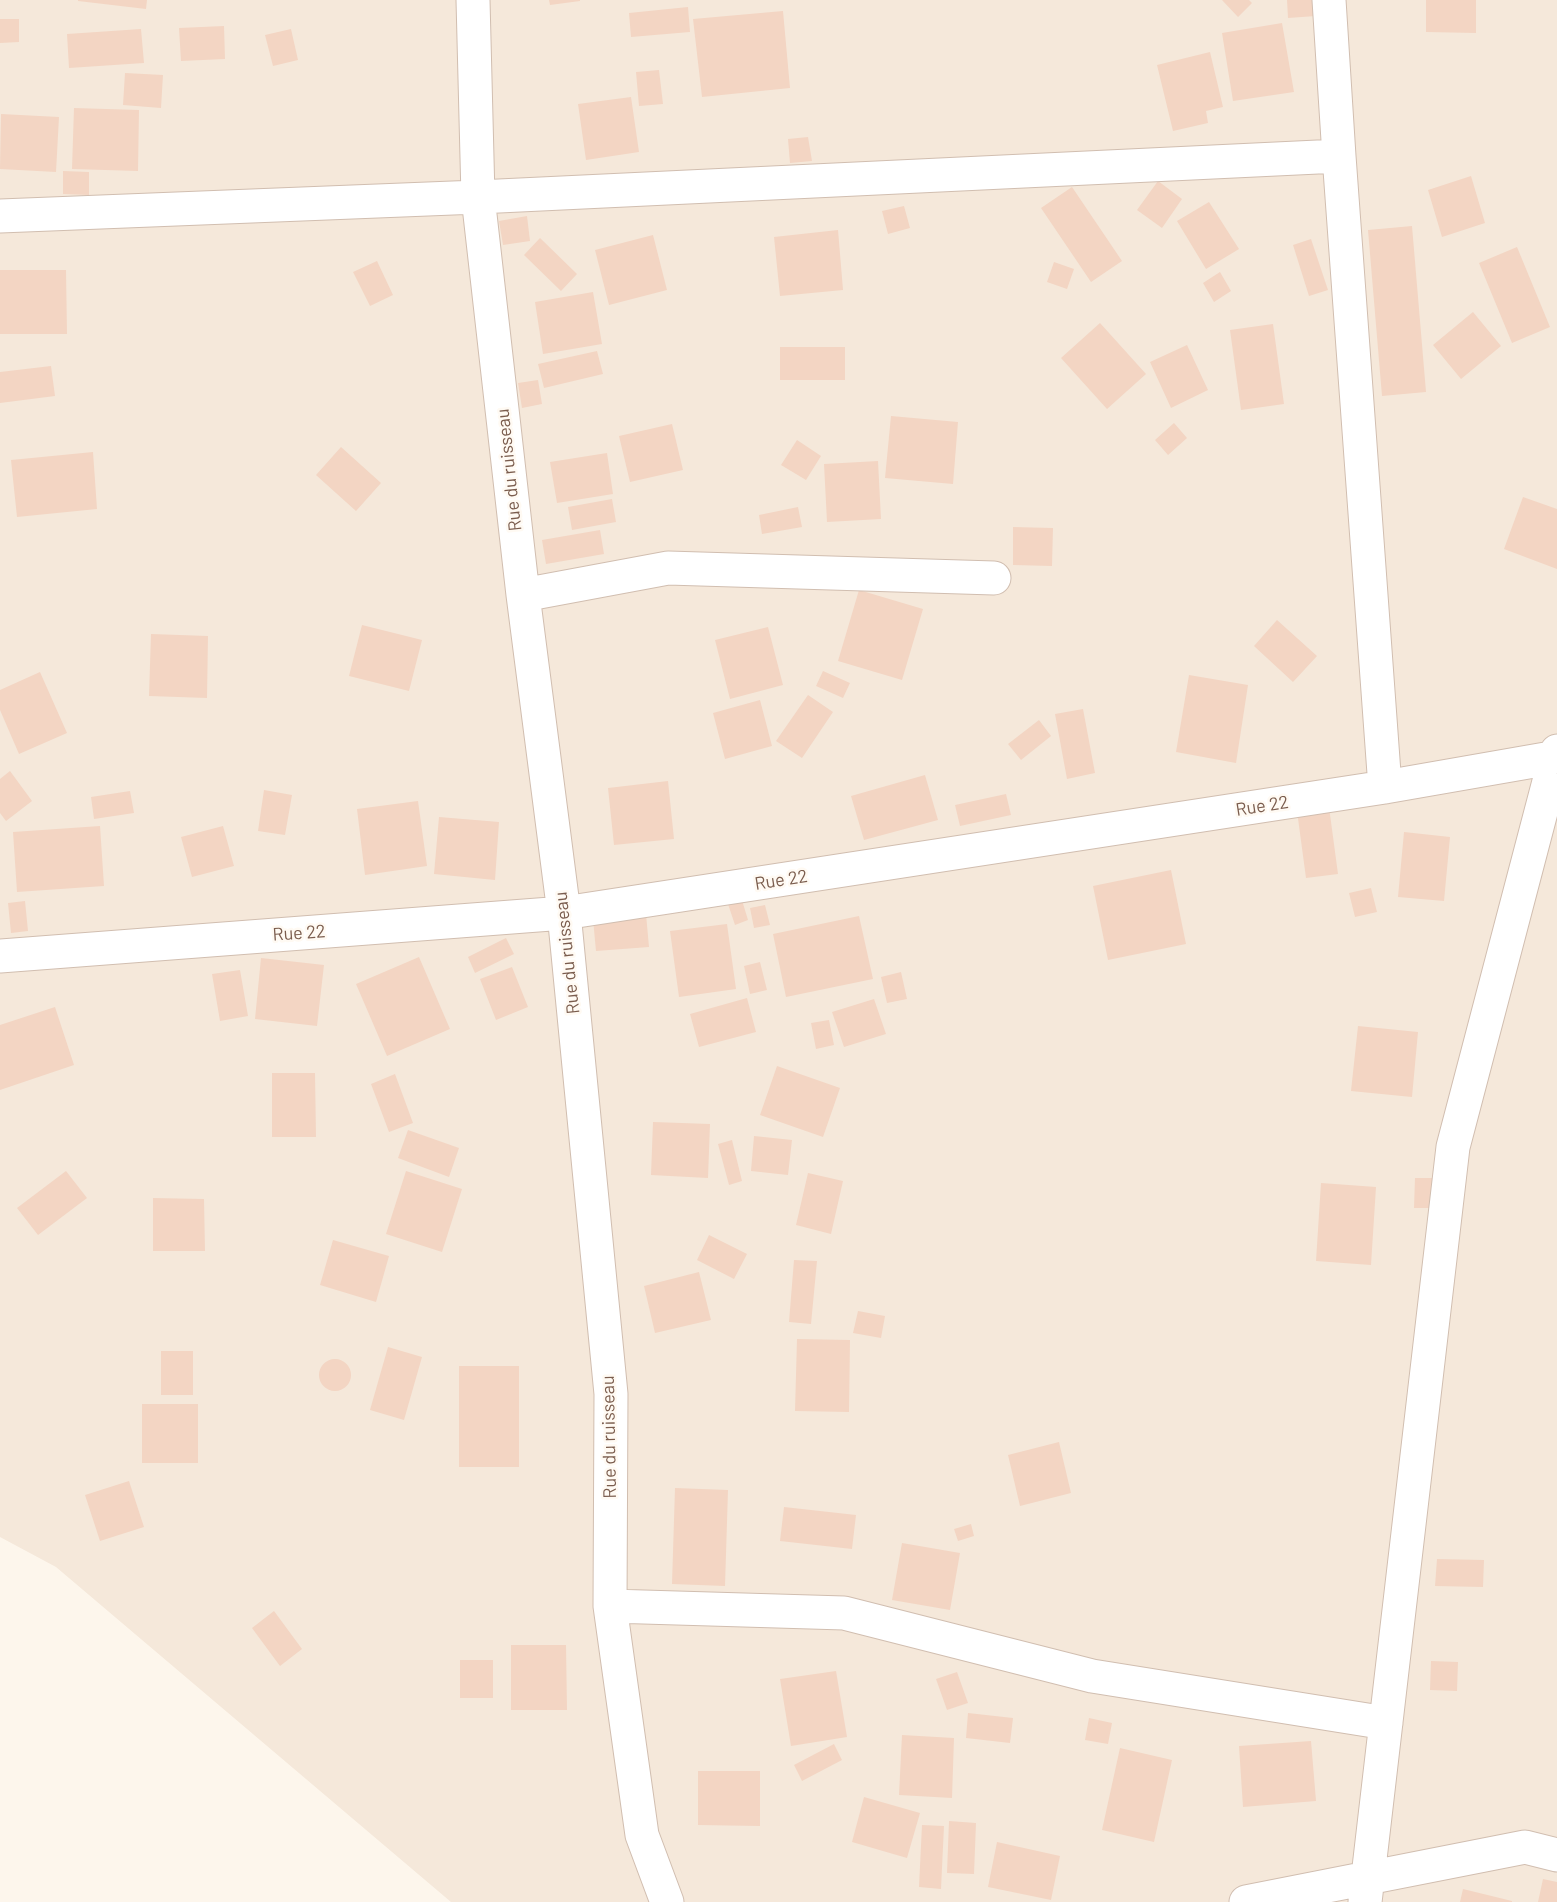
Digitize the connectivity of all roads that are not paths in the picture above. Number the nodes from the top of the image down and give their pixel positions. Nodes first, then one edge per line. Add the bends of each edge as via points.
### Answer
1 (473, 0) edge
2 (1329, 0) edge
3 (1339, 156) junction
4 (478, 197) junction
5 (0, 216) edge
6 (994, 578) dead end
7 (523, 595) junction
8 (1556, 755) edge
9 (1385, 787) junction
10 (564, 913) junction
11 (0, 956) edge
12 (610, 1606) junction
13 (1386, 1723) junction
14 (1557, 1830) edge
15 (1525, 1847) junction
16 (1557, 1855) edge
17 (1367, 1890) edge
18 (667, 1902) edge
19 (1246, 1902) edge

1 - 4 street, Rue du ruisseau
2 - 3 street
3 - 4 street
3 - 9 street
4 - 5 street
4 - 7 street, Rue du ruisseau
6 - 7 street via 668,568
7 - 10 street, Rue du ruisseau
8 - 9 street, Rue 22
8 - 13 street via 1453,1147
9 - 10 street, Rue 22
10 - 11 street, Rue 22
10 - 12 street, Rue du ruisseau via 611,1394
12 - 13 street via 844,1613 1092,1676
12 - 18 street, Rue du ruisseau via 642,1835
13 - 17 street
14 - 15 street
15 - 16 street
15 - 17 street
17 - 19 street

